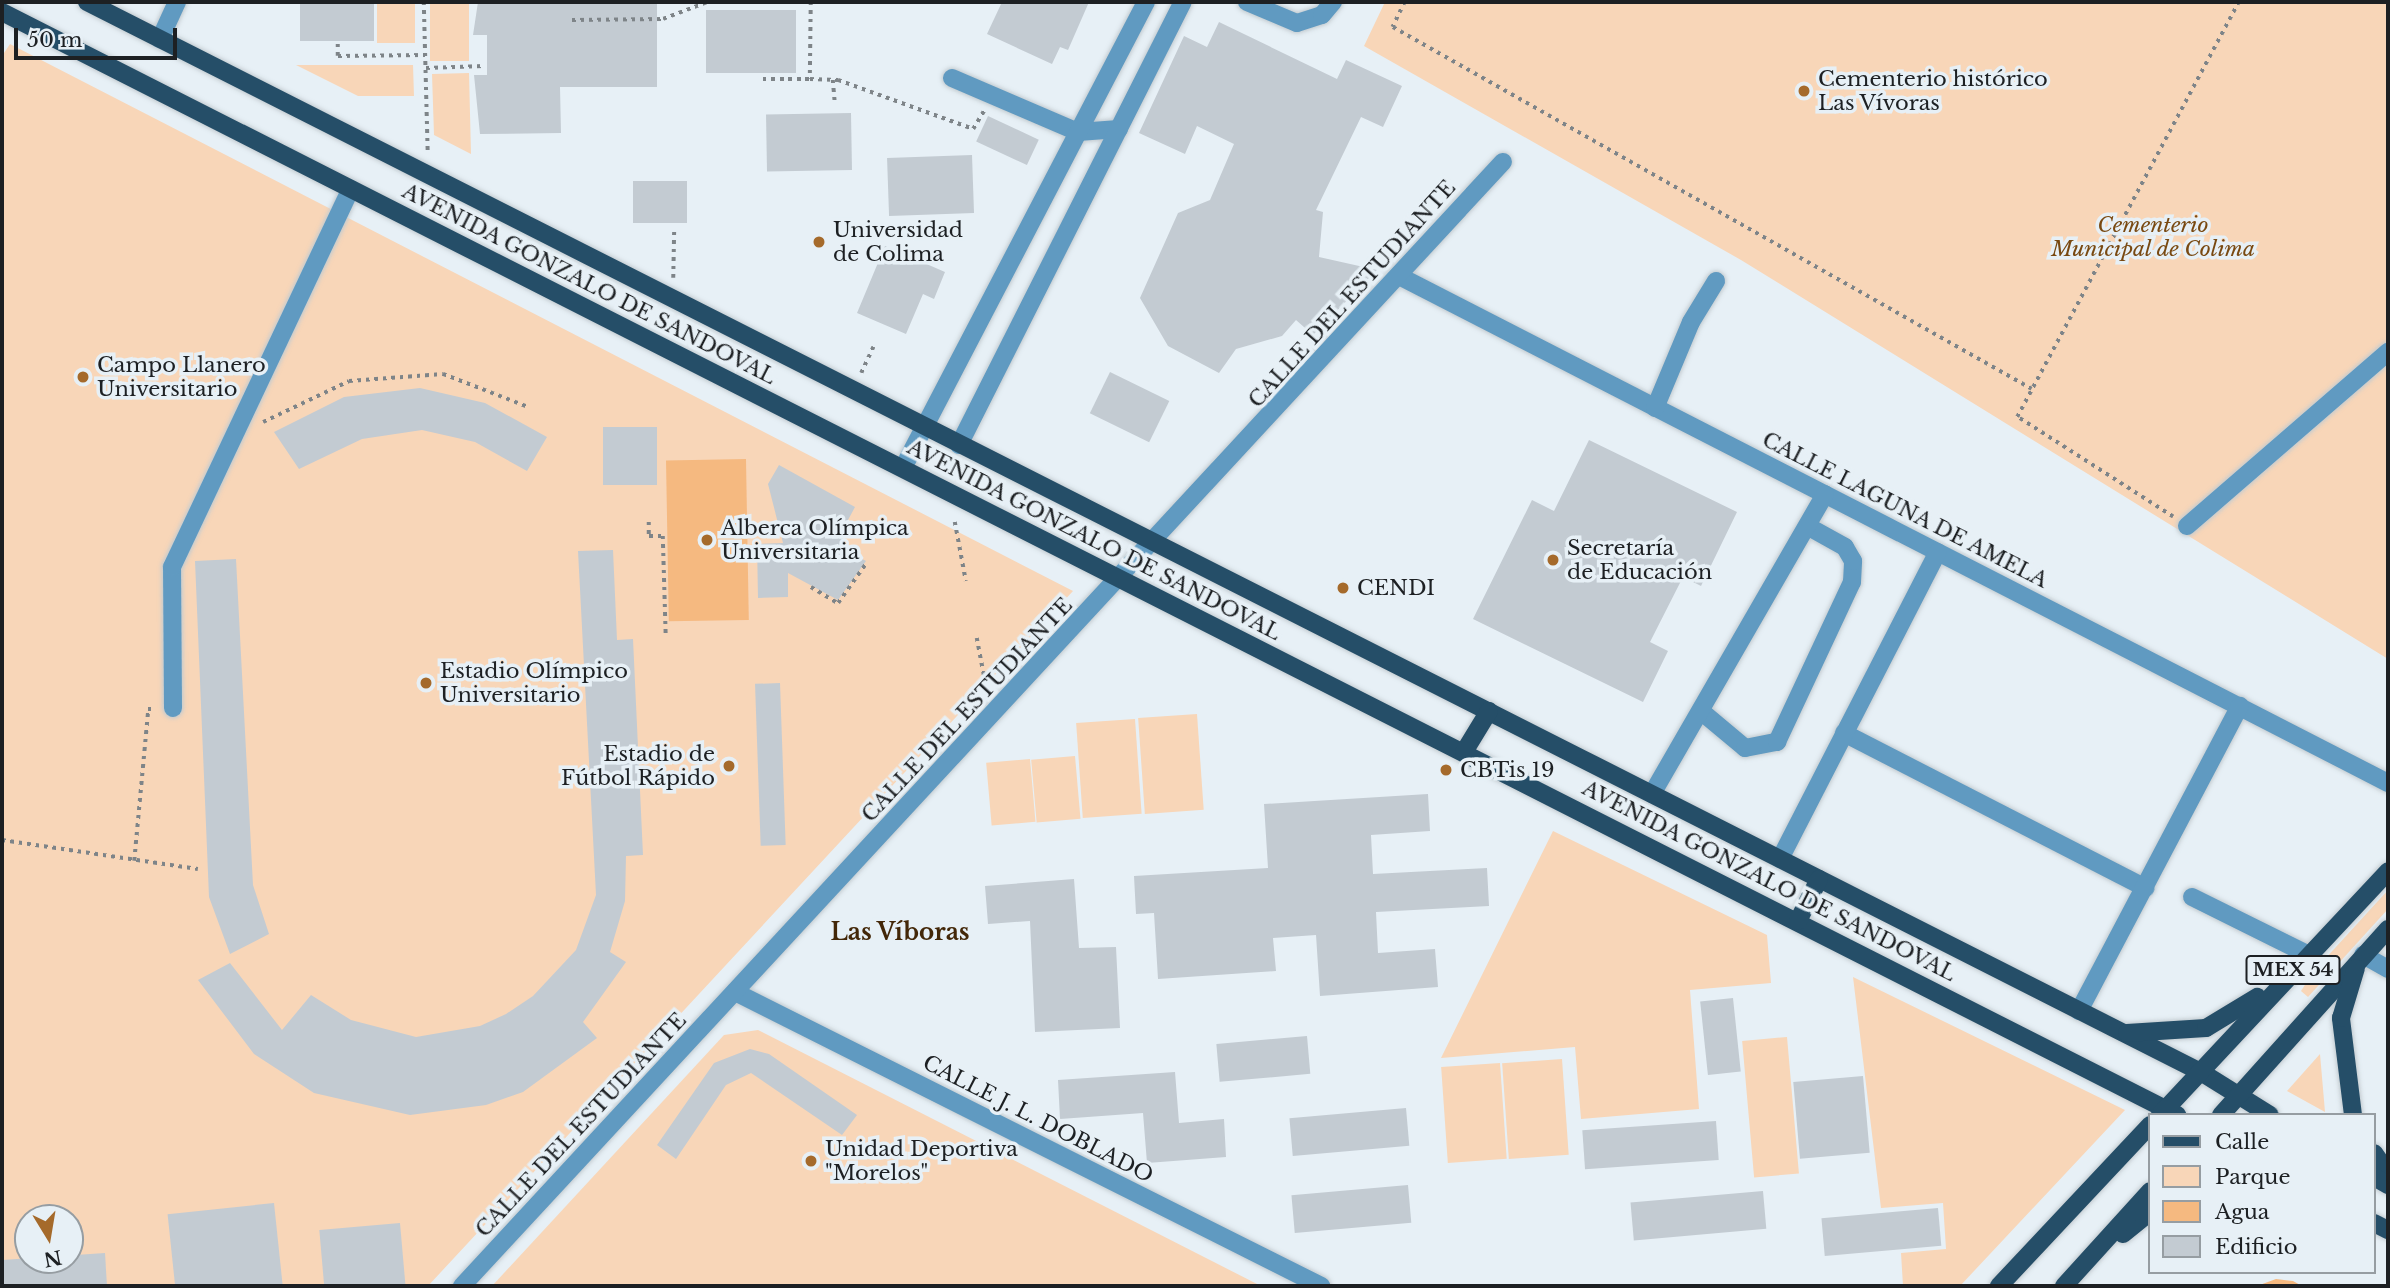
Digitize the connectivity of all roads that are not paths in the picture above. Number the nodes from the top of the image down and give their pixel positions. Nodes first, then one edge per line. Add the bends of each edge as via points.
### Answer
1 (87, 2) edge
2 (177, 2) edge
3 (1146, 2) edge
4 (1183, 2) edge
5 (1247, 2) edge
6 (1334, 2) edge
7 (2, 12) edge
8 (160, 39) junction
9 (952, 78) dead end
10 (1119, 129) junction
11 (1078, 132) junction
12 (1503, 162) dead end
13 (351, 189) junction
14 (1401, 277) junction
15 (1716, 281) dead end
16 (2388, 352) edge
17 (1655, 408) junction
18 (925, 426) junction
19 (959, 445) junction
20 (903, 468) junction
21 (1825, 494) junction
22 (1807, 526) junction
23 (2187, 526) road end
24 (1154, 542) junction
25 (1938, 552) junction
26 (1119, 579) junction
27 (2240, 706) junction
28 (173, 708) road end
29 (1489, 711) junction
30 (1702, 712) junction
31 (1844, 733) junction
32 (1464, 752) junction
33 (2388, 783) edge
34 (1652, 794) junction
35 (1780, 859) junction
36 (2388, 871) edge
37 (1819, 879) junction
38 (2145, 888) junction
39 (2192, 897) dead end
40 (1798, 921) junction
41 (2388, 929) edge
42 (2303, 958) junction
43 (2360, 959) junction
44 (2388, 969) edge
45 (735, 992) junction
46 (2079, 1010) junction
47 (2123, 1033) junction
48 (2201, 1072) junction
49 (2239, 1095) junction
50 (2168, 1113) edge
51 (2223, 1113) edge
52 (2267, 1113) edge
53 (2353, 1113) edge
54 (2148, 1127) edge
55 (2376, 1156) edge
56 (2388, 1173) edge
57 (2148, 1193) edge
58 (2148, 1214) edge
59 (2079, 1269) junction
60 (462, 1286) edge
61 (1321, 1286) edge
62 (1999, 1286) edge
63 (2064, 1286) edge

1 - 8 main road, AVENIDA GONZALO DE SANDOVAL
2 - 8 street
3 - 11 street
4 - 10 street
5 - 6 street via 1297,23 1322,15
7 - 13 main road, AVENIDA GONZALO DE SANDOVAL
8 - 18 main road, AVENIDA GONZALO DE SANDOVAL
9 - 11 street
10 - 11 street
10 - 19 street
11 - 18 street
12 - 14 street, CALLE DEL ESTUDIANTE
13 - 20 main road, AVENIDA GONZALO DE SANDOVAL
13 - 28 street via 172,567
14 - 17 street, CALLE LAGUNA DE AMELA
14 - 24 street, CALLE DEL ESTUDIANTE
15 - 17 street via 1691,321
16 - 23 street
17 - 21 street, CALLE LAGUNA DE AMELA
18 - 19 main road, AVENIDA GONZALO DE SANDOVAL
18 - 20 street
19 - 24 main road, AVENIDA GONZALO DE SANDOVAL
20 - 26 main road, AVENIDA GONZALO DE SANDOVAL
21 - 22 street
21 - 25 street, CALLE LAGUNA DE AMELA
22 - 30 street
22 - 30 street via 1845,547 1853,561 1852,582 1777,742 1760,750 1745,748
24 - 26 street, CALLE DEL ESTUDIANTE
24 - 29 main road, AVENIDA GONZALO DE SANDOVAL
25 - 27 street, CALLE LAGUNA DE AMELA
25 - 31 street
26 - 32 main road, AVENIDA GONZALO DE SANDOVAL
26 - 45 street, CALLE DEL ESTUDIANTE
27 - 33 street, CALLE LAGUNA DE AMELA
27 - 38 street
29 - 32 main road
29 - 34 main road, AVENIDA GONZALO DE SANDOVAL
30 - 34 street
31 - 35 street
31 - 38 street
32 - 40 main road, AVENIDA GONZALO DE SANDOVAL
34 - 35 main road, AVENIDA GONZALO DE SANDOVAL
35 - 37 main road, AVENIDA GONZALO DE SANDOVAL
36 - 42 main road, MEX 54
37 - 40 main road
37 - 46 main road, AVENIDA GONZALO DE SANDOVAL
38 - 46 street
39 - 42 street
40 - 50 main road, AVENIDA GONZALO DE SANDOVAL
41 - 43 main road, MEX 54
42 - 47 main road via 2223,1022 2186,1033
42 - 48 main road, MEX 54
43 - 44 street
43 - 49 main road, MEX 54
43 - 53 main road via 2341,1018
45 - 60 street, CALLE DEL ESTUDIANTE
45 - 61 street, CALLE J. L. DOBLADO
46 - 47 main road, AVENIDA GONZALO DE SANDOVAL
47 - 48 main road, AVENIDA GONZALO DE SANDOVAL
48 - 49 main road, AVENIDA GONZALO DE SANDOVAL
48 - 50 main road, MEX 54
49 - 51 main road, MEX 54
49 - 52 main road, AVENIDA GONZALO DE SANDOVAL
54 - 62 main road
55 - 56 main road
57 - 59 main road
58 - 59 main road
59 - 63 main road

